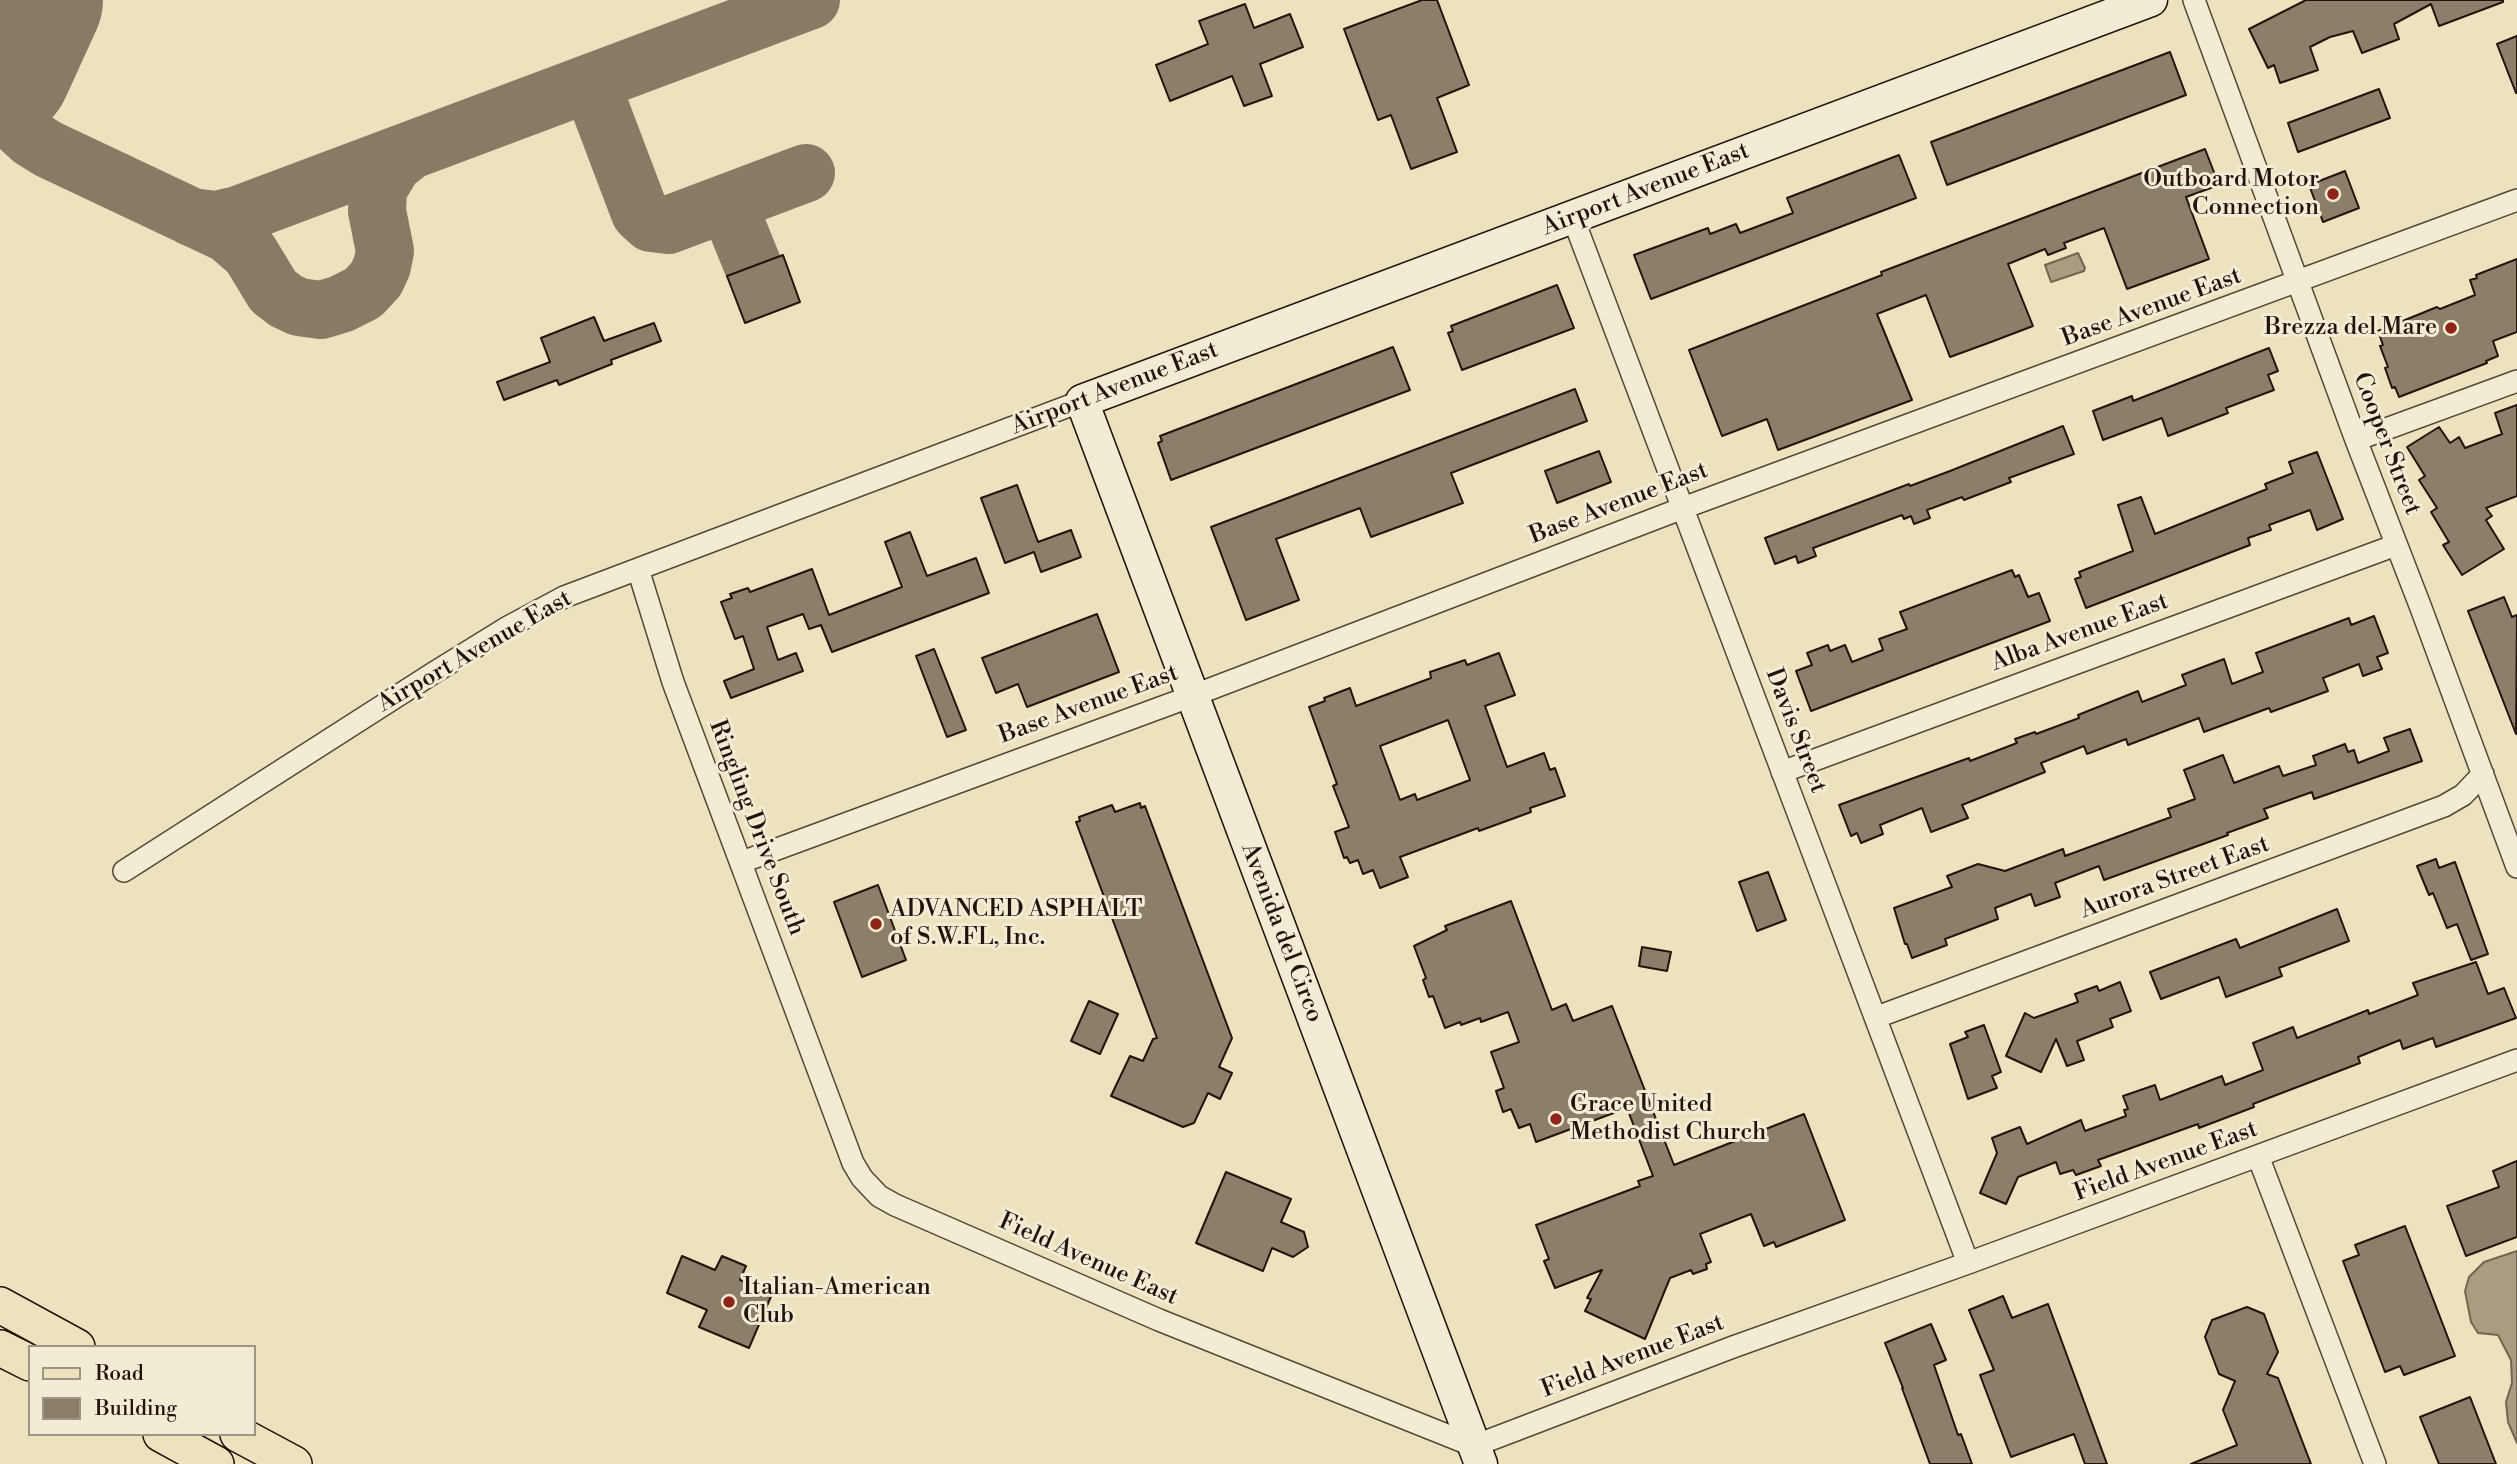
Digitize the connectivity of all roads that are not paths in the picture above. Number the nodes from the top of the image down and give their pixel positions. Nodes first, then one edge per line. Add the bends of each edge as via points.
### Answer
1 (2151, 0) edge
2 (2194, 0) edge
3 (2517, 200) edge
4 (1573, 218) junction
5 (2299, 282) junction
6 (2517, 381) edge
7 (1082, 401) junction
8 (2356, 440) junction
9 (1683, 508) junction
10 (2396, 545) junction
11 (638, 569) junction
12 (1192, 696) junction
13 (1782, 772) junction
14 (2483, 774) junction
15 (742, 862) junction
16 (2517, 867) edge
17 (124, 871) dead end
18 (1877, 1017) junction
19 (2517, 1060) edge
20 (832, 1104) joint
21 (2258, 1156) junction
22 (1968, 1263) junction
23 (0, 1305) edge
24 (73, 1345) edge
25 (0, 1348) edge
26 (28, 1362) edge
27 (165, 1436) edge
28 (242, 1436) edge
29 (1477, 1455) edge
30 (216, 1464) edge
31 (294, 1464) edge
32 (2375, 1464) edge

1 - 4 street, Airport Avenue East
2 - 5 street, Cooper Street
3 - 5 street, Base Avenue East
4 - 7 street, Airport Avenue East
4 - 9 street, Davis Street
5 - 8 street, Cooper Street
5 - 9 street, Base Avenue East
6 - 8 street
7 - 11 street, Airport Avenue East
7 - 12 street, Avenida del Circo
8 - 10 street, Cooper Street
9 - 12 street, Base Avenue East
9 - 13 street, Davis Street
10 - 13 street, Alba Avenue East
10 - 14 street, Cooper Street
11 - 15 street, Ringling Drive South via 673,682
11 - 17 street, Airport Avenue East via 564,597 499,632
12 - 15 street, Base Avenue East
12 - 29 street, Avenida del Circo
13 - 18 street, Davis Street
14 - 16 street, Cooper Street
14 - 18 street, Aurora Street East via 2463,795 2444,806
15 - 20 street, Ringling Drive South
18 - 22 street, Davis Street
19 - 21 street, Field Avenue East
20 - 29 street, Field Avenue East via 862,1178 895,1205
21 - 22 street, Field Avenue East
21 - 32 street
22 - 29 street, Field Avenue East via 1733,1346
23 - 24 main road
25 - 26 main road
27 - 30 main road
28 - 31 main road

